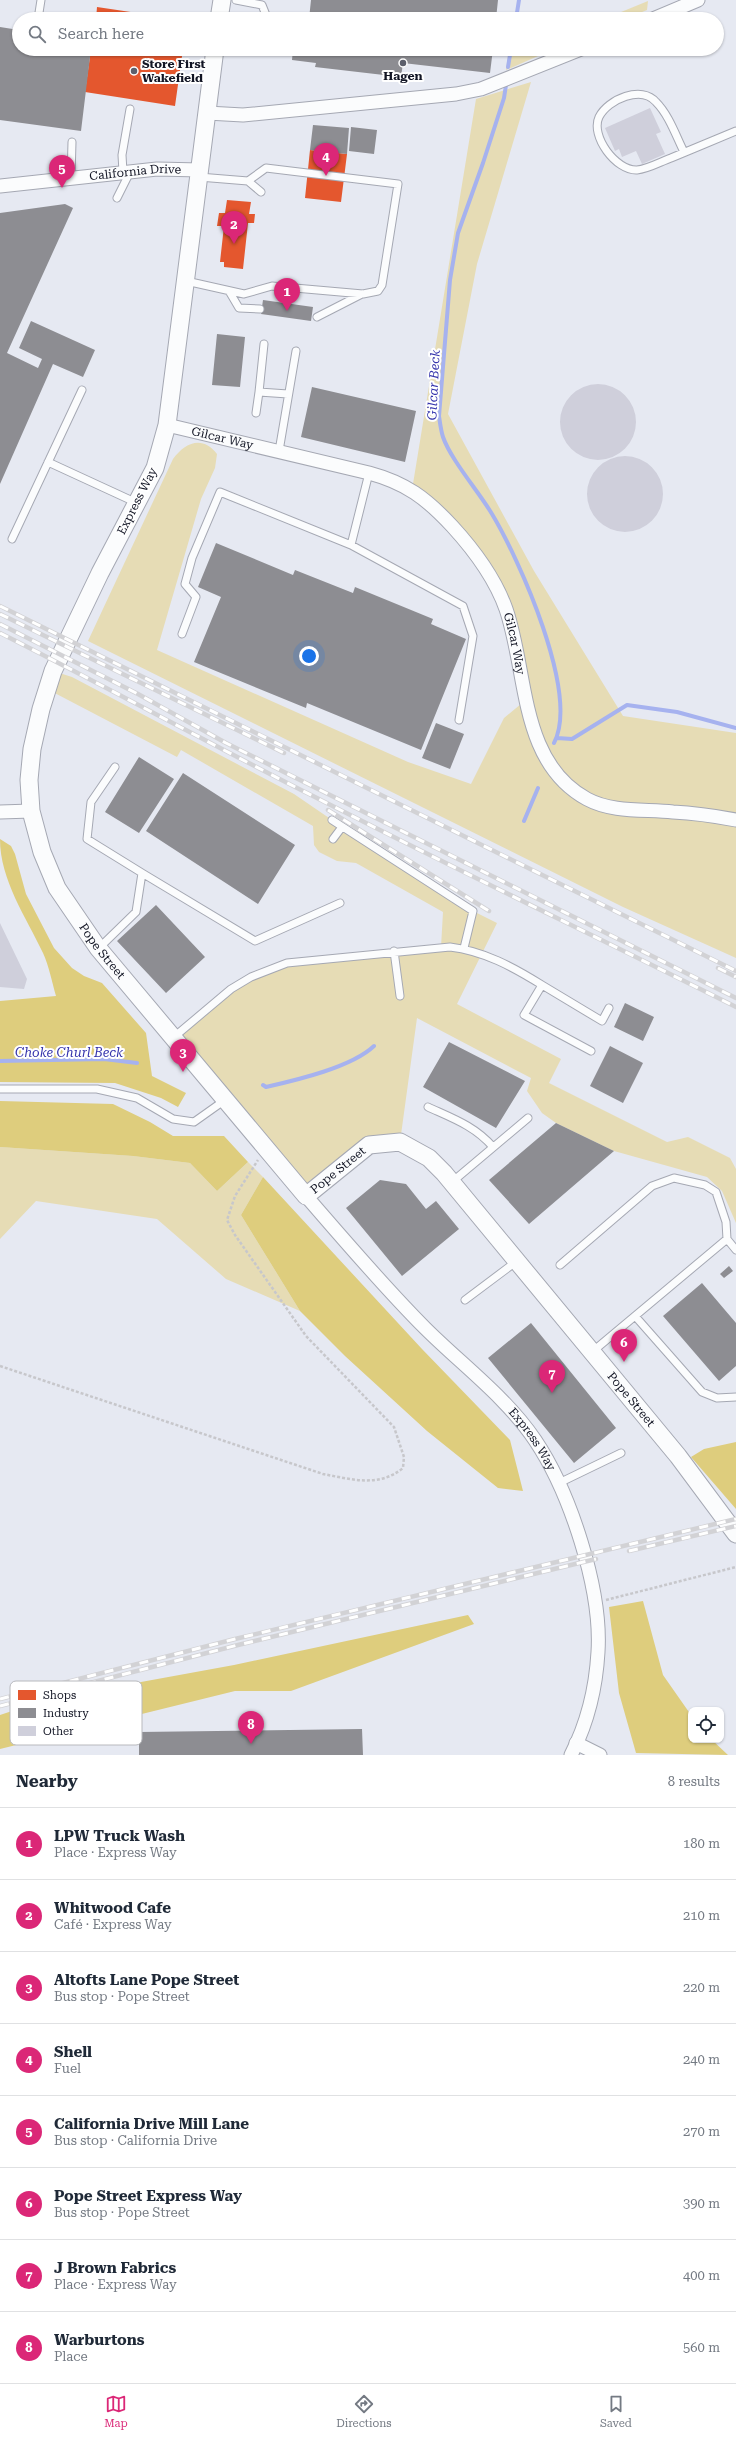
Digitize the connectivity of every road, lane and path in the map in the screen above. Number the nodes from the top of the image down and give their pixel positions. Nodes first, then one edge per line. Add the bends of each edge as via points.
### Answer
1 (41, 0) edge
2 (222, 0) edge
3 (236, 0) edge
4 (698, 0) edge
5 (39, 12) edge
6 (220, 12) edge
7 (265, 12) edge
8 (670, 12) edge
9 (215, 56) edge
10 (564, 56) edge
11 (130, 109) dead end
12 (207, 113) junction
13 (736, 131) edge
14 (72, 142) dead end
15 (684, 152) junction
16 (127, 172) junction
17 (199, 173) junction
18 (71, 178) junction
19 (248, 181) junction
20 (0, 186) edge
21 (261, 192) dead end
22 (117, 198) dead end
23 (186, 282) junction
24 (230, 291) junction
25 (363, 294) junction
26 (260, 309) dead end
27 (317, 317) dead end
28 (264, 344) dead end
29 (296, 351) dead end
30 (82, 390) dead end
31 (259, 392) junction
32 (288, 394) junction
33 (256, 413) dead end
34 (167, 425) junction
35 (279, 450) junction
36 (48, 462) junction
37 (369, 474) junction
38 (137, 503) junction
39 (12, 539) dead end
40 (351, 545) junction
41 (182, 634) dead end
42 (459, 720) dead end
43 (115, 767) dead end
44 (31, 811) junction
45 (0, 812) edge
46 (332, 820) dead end
47 (736, 820) edge
48 (342, 826) junction
49 (334, 839) dead end
50 (142, 873) junction
51 (340, 903) dead end
52 (98, 948) junction
53 (464, 948) junction
54 (394, 952) junction
55 (542, 985) junction
56 (400, 996) dead end
57 (609, 1008) dead end
58 (174, 1037) junction
59 (591, 1051) dead end
60 (0, 1089) edge
61 (226, 1100) junction
62 (428, 1107) dead end
63 (528, 1118) dead end
64 (493, 1147) junction
65 (266, 1148) junction
66 (452, 1182) junction
67 (306, 1196) junction
68 (727, 1239) junction
69 (736, 1250) edge
70 (517, 1261) junction
71 (560, 1265) dead end
72 (465, 1300) dead end
73 (635, 1316) junction
74 (592, 1352) junction
75 (0, 1366) edge
76 (736, 1397) edge
77 (620, 1453) dead end
78 (559, 1483) junction
79 (736, 1534) edge
80 (736, 1567) edge
81 (594, 1603) junction
82 (574, 1749) edge
83 (600, 1755) edge

1 - 5 lane
2 - 6 street
3 - 7 lane via 262,5
4 - 8 street
9 - 12 street, California Drive
10 - 12 street via 481,89 456,94 243,115
11 - 16 lane via 122,155
12 - 17 street, California Drive
13 - 15 lane
14 - 18 lane
15 - 15 lane via 662,110 650,96 635,94 618,100 598,118 606,150 622,167 642,169
16 - 17 street, California Drive via 157,169
16 - 18 street, California Drive
16 - 22 lane
17 - 19 lane
17 - 23 street, Express Way
18 - 20 street, California Drive
19 - 21 lane
19 - 25 lane via 266,168 398,184 382,285 378,291
23 - 24 lane
23 - 34 street, Express Way
24 - 25 lane via 244,294 272,286
24 - 26 lane via 239,308
25 - 27 lane
28 - 31 lane
29 - 32 lane
30 - 36 lane
31 - 32 lane
31 - 33 lane
32 - 35 lane
34 - 35 street, Gilcar Way
34 - 38 street, Express Way via 155,468
35 - 37 street, Gilcar Way
36 - 38 lane
36 - 39 lane
37 - 40 lane
37 - 47 street, Gilcar Way via 398,483 426,501 467,542 496,585 512,632 537,741 560,780 579,794 603,806 708,815
38 - 44 street, Express Way via 53,671 32,749 29,780
40 - 41 lane via 220,492 186,577 185,584 196,597
40 - 42 lane via 463,606 473,636
43 - 50 lane via 91,802 87,839
44 - 45 street
44 - 52 street, Pope Street via 42,852 57,888
46 - 48 lane
48 - 49 lane
48 - 53 lane via 473,911
50 - 51 lane via 256,941
50 - 52 lane via 136,912
52 - 58 street, Pope Street
53 - 54 lane via 450,946
53 - 55 lane via 489,956
54 - 56 lane
54 - 58 lane via 306,959 271,968 251,976 231,989
55 - 57 lane via 602,1021
55 - 59 lane via 524,1015
58 - 61 street, Pope Street
60 - 61 lane via 97,1089 136,1098 173,1119 194,1122
61 - 65 street, Pope Street
62 - 64 lane via 468,1125
63 - 64 lane
64 - 66 lane
65 - 67 street, Pope Street
65 - 75 path via 235,1196 227,1220 306,1336 394,1427 404,1457 403,1468 378,1480 368,1481 323,1474
66 - 67 street, Pope Street via 429,1158 400,1142 369,1145
66 - 70 street, Pope Street
67 - 78 street, Express Way via 400,1302 515,1415 535,1440
68 - 69 lane
68 - 71 lane via 726,1222 716,1192 706,1185 674,1178 652,1186
68 - 73 lane
70 - 72 lane
70 - 74 street, Pope Street
73 - 74 lane
73 - 76 lane via 702,1392 717,1398
74 - 79 street, Pope Street via 678,1456
77 - 78 lane
78 - 81 street, Express Way via 578,1534
80 - 81 path
81 - 82 street, Express Way via 598,1652 594,1685
82 - 83 street

